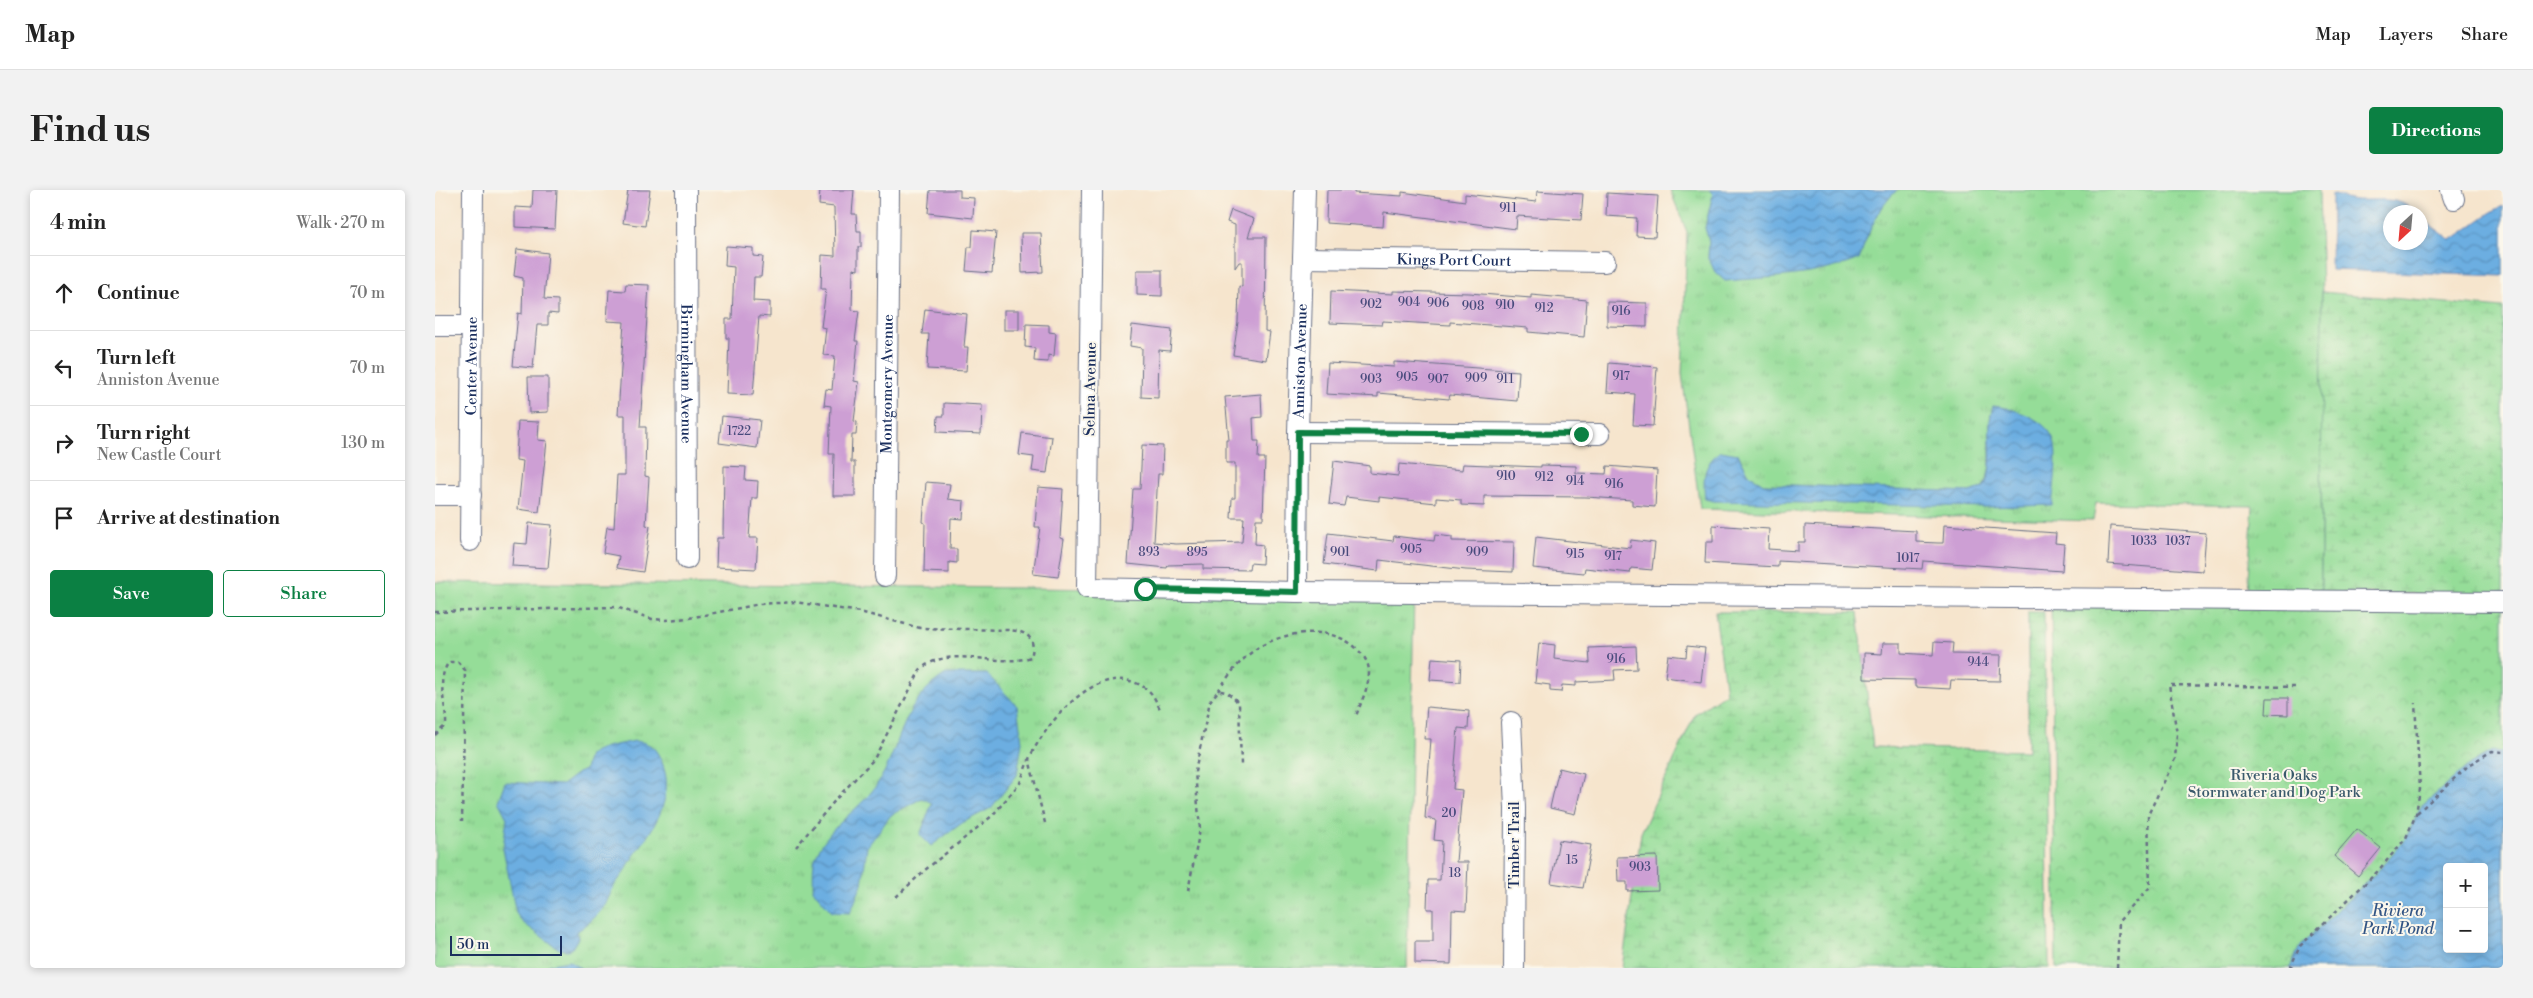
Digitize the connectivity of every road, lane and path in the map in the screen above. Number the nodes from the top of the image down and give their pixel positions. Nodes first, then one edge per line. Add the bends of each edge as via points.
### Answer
1 (473, 190) edge
2 (686, 190) edge
3 (889, 190) edge
4 (1092, 190) edge
5 (1305, 190) edge
6 (1303, 258) junction
7 (1605, 262) dead end
8 (435, 326) edge
9 (471, 326) junction
10 (1298, 432) junction
11 (1600, 434) dead end
12 (435, 495) edge
13 (471, 495) junction
14 (470, 541) dead end
15 (687, 559) dead end
16 (885, 576) dead end
17 (1297, 592) junction
18 (2503, 602) edge
19 (435, 612) edge
20 (2297, 687) dead end
21 (1218, 691) junction
22 (2415, 703) dead end
23 (1160, 709) dead end
24 (1356, 716) dead end
25 (1511, 722) dead end
26 (435, 735) edge
27 (2503, 752) edge
28 (1029, 759) junction
29 (1241, 764) dead end
30 (2416, 814) junction
31 (462, 821) dead end
32 (1045, 823) dead end
33 (796, 847) dead end
34 (1188, 890) dead end
35 (896, 897) dead end
36 (1514, 968) edge
37 (2117, 968) edge
38 (2290, 968) edge

1 - 9 street, Center Avenue
2 - 15 street, Birmingham Avenue
3 - 16 street, Montgomery Avenue
4 - 17 street, Selma Avenue via 1087,588
5 - 6 street, Anniston Avenue
6 - 7 street, Kings Port Court
6 - 10 street, Anniston Avenue
8 - 9 street
9 - 13 street, Center Avenue
10 - 11 street
10 - 17 street, Anniston Avenue
12 - 13 street
13 - 14 street, Center Avenue
17 - 18 street
19 - 33 path via 616,607 652,619 666,620 760,604 795,602 860,612 920,628 1023,631 1031,637 1034,647 1031,657 1020,661 961,658 929,662 920,670 874,759
20 - 37 path via 2169,685 2177,734 2175,759 2148,815 2150,887 2119,921
21 - 24 path via 1244,659 1273,640 1288,635 1335,635 1353,645 1365,658 1369,671 1367,687
21 - 29 path via 1233,696 1239,704
21 - 34 path via 1210,701 1195,772 1199,829
22 - 30 path via 2420,789
23 - 28 path via 1150,691 1137,684 1116,678 1098,683 1076,699 1047,728
25 - 36 street, Timber Trail via 1515,808
26 - 31 path via 446,725 441,684 443,671 449,662 459,662 465,670
27 - 30 path via 2492,751 2470,764
28 - 32 path
28 - 35 path via 1020,783 992,816
30 - 38 path via 2406,838 2377,872 2300,946

